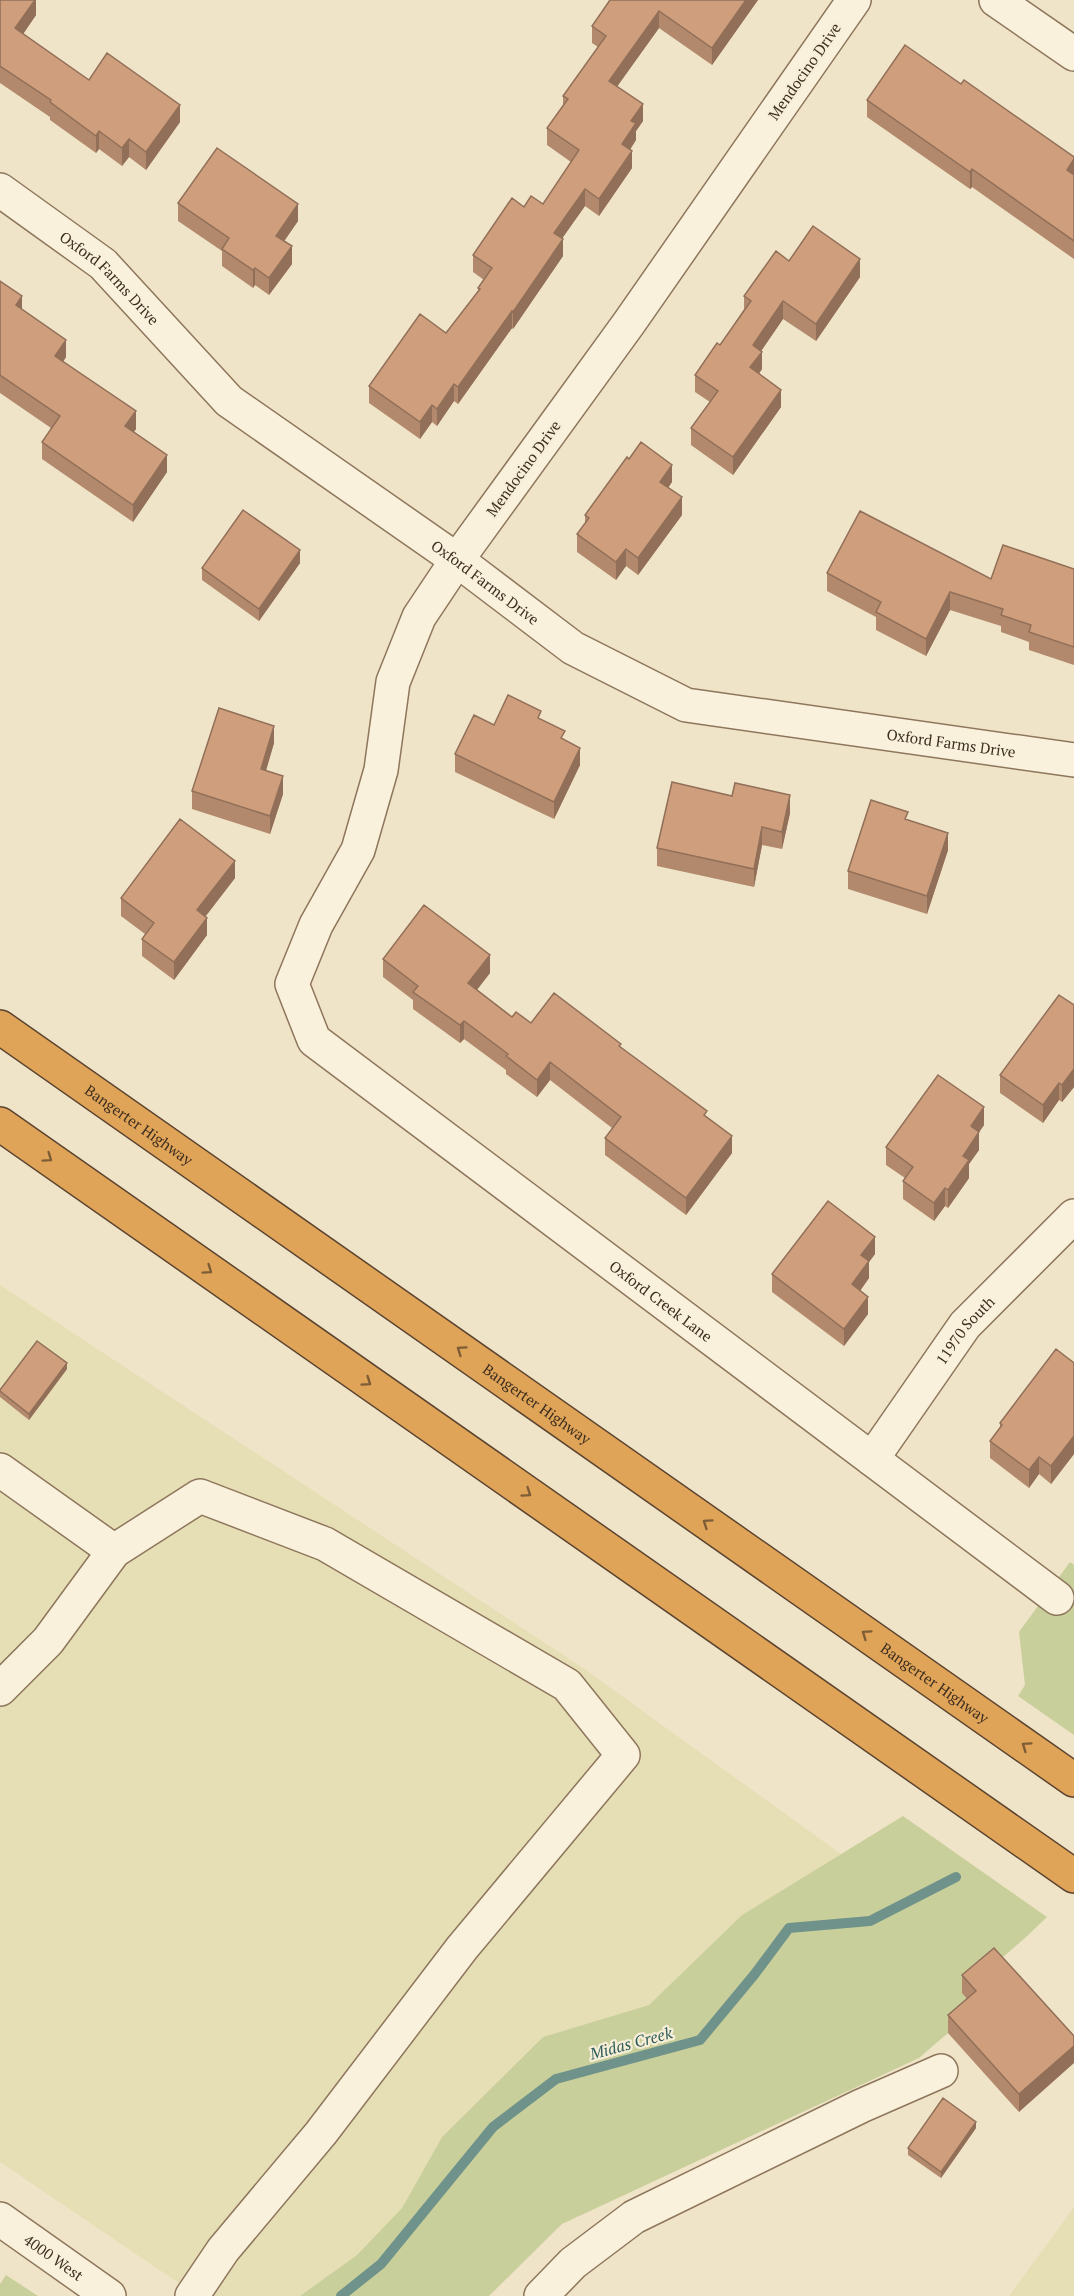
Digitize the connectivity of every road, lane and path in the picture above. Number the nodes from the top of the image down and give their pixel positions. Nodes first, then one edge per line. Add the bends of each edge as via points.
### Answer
1 (854, 0) edge
2 (996, 0) edge
3 (1074, 54) edge
4 (0, 190) edge
5 (457, 560) junction
6 (1074, 760) edge
7 (292, 984) joint
8 (0, 1028) edge
9 (0, 1124) edge
10 (1074, 1216) edge
11 (872, 1459) junction
12 (0, 1470) edge
13 (114, 1551) junction
14 (1057, 1598) dead end
15 (0, 1689) edge
16 (1074, 1780) edge
17 (1074, 1876) edge
18 (941, 2071) dead end
19 (0, 2219) edge
20 (109, 2296) edge
21 (192, 2296) edge
22 (541, 2296) edge

1 - 5 street, Mendocino Drive via 629,323
2 - 3 street
4 - 5 street, Oxford Farms Drive via 104,264 229,401
5 - 6 street, Oxford Farms Drive via 573,648 686,705
5 - 7 street, Mendocino Drive via 419,617 393,682 381,770 358,850 316,925
7 - 11 street, Oxford Creek Lane via 314,1040
16 -> 8 highway, Bangerter Highway
9 -> 17 highway
10 - 11 street, 11970 South via 965,1325
11 - 14 street, Oxford Creek Lane
12 - 13 street
13 - 15 street via 48,1641
13 - 21 street via 200,1496 325,1544 567,1685 623,1755 462,1948 321,2133 223,2250
18 - 22 street via 634,2217 573,2263
19 - 20 street, 4000 West

